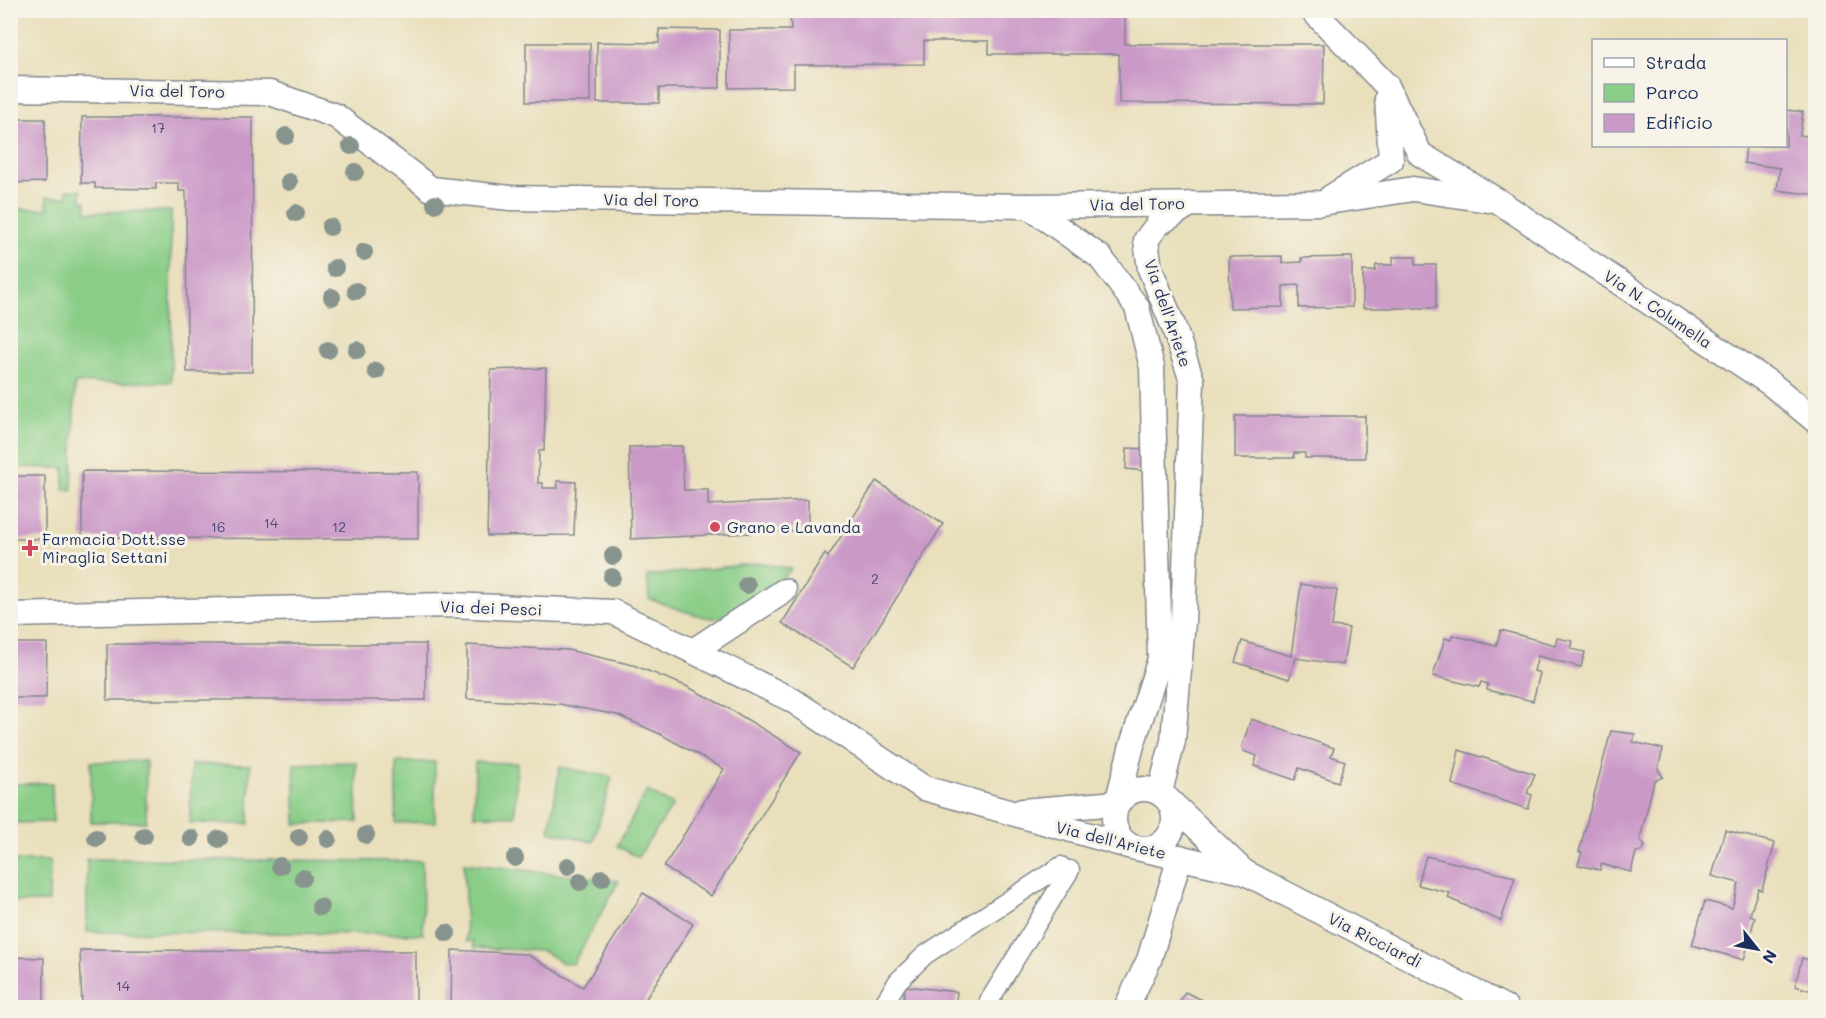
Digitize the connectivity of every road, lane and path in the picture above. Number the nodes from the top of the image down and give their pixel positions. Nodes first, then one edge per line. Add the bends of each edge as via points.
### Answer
1 (1312, 10) edge
2 (1387, 86) junction
3 (10, 89) edge
4 (1420, 154) junction
5 (1391, 160) junction
6 (1410, 190) junction
7 (1498, 201) junction
8 (1321, 203) junction
9 (1190, 204) junction
10 (1028, 206) junction
11 (1815, 421) edge
12 (784, 591) dead end
13 (10, 615) edge
14 (693, 651) junction
15 (1160, 792) junction
16 (1117, 803) junction
17 (1007, 813) junction
18 (1128, 846) junction
19 (1180, 857) junction
20 (1244, 872) junction
21 (990, 1001) dead end
22 (881, 1008) edge
23 (1126, 1008) edge
24 (1506, 1008) edge

1 - 2 street
2 - 4 street
2 - 5 street
3 - 10 street, Via del Toro via 270,93 336,116 430,189 453,192 510,198
4 - 5 street via 1401,152
4 - 6 street via 1428,171 1423,183
4 - 7 street, Via N. Columella
5 - 6 street via 1390,179 1394,185
5 - 8 street
6 - 7 street, Via del Toro
6 - 8 street, Via del Toro
7 - 11 street, Via N. Columella via 1771,384
8 - 9 street, Via del Toro
9 - 10 street, Via del Toro
9 - 15 street, Via dell'Ariete via 1158,224 1146,240 1150,269 1192,381 1183,622 1173,741
10 - 16 street, Via dell'Ariete via 1100,257 1137,307 1152,367 1160,659
12 - 14 street
13 - 14 street, Via dei Pesci via 450,605 613,612
14 - 17 street, Via dei Pesci via 792,700 924,788
15 - 16 street via 1136,789
15 - 18 street via 1174,811 1173,831 1151,849
15 - 20 street
16 - 17 street, Via dell'Ariete
16 - 18 street via 1114,826
17 - 18 street, Via dell'Ariete
18 - 19 street, Via dell'Ariete
19 - 20 street, Via dell'Ariete
19 - 23 street via 1149,960
20 - 24 street, Via Ricciardi
21 - 22 street via 1065,868 925,955 898,981

